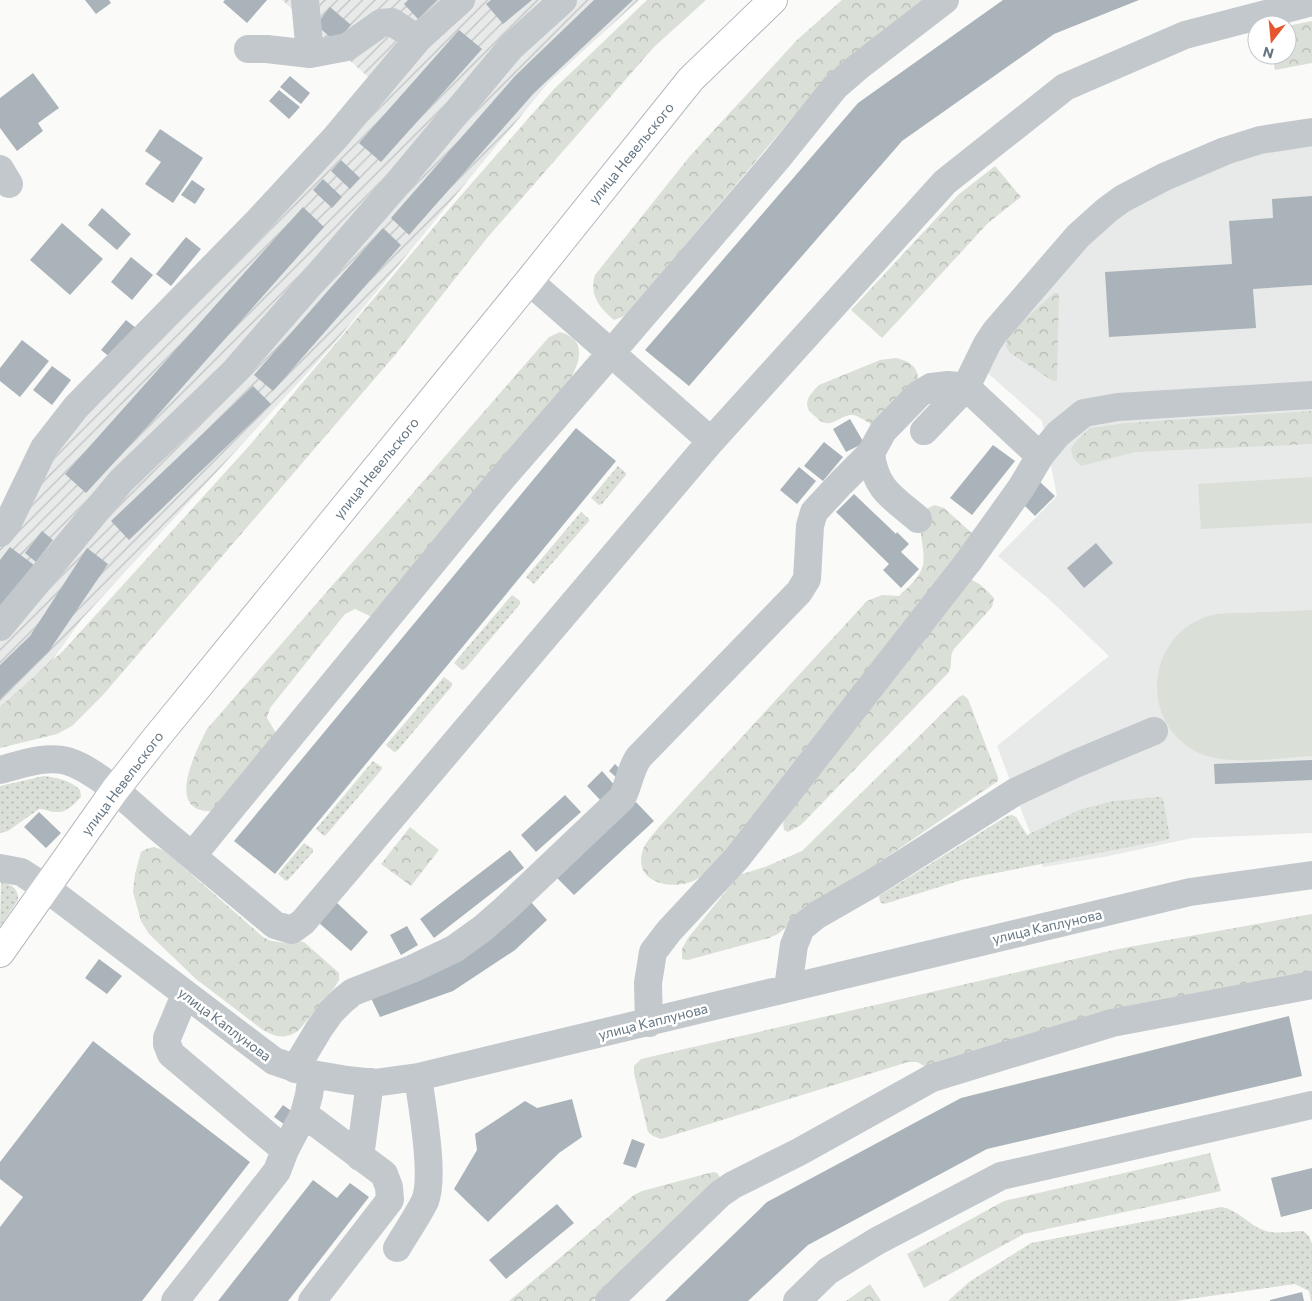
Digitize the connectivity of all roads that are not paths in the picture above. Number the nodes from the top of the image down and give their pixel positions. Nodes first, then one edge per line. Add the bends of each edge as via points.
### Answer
1 (306, 0) edge
2 (461, 0) edge
3 (563, 0) edge
4 (772, 0) edge
5 (945, 0) edge
6 (1312, 2) edge
7 (418, 38) junction
8 (248, 49) dead end
9 (310, 54) junction
10 (1312, 132) edge
11 (258, 221) junction
12 (223, 231) dead end
13 (529, 281) junction
14 (611, 353) junction
15 (966, 388) junction
16 (1312, 395) edge
17 (924, 431) dead end
18 (711, 442) junction
19 (871, 453) junction
20 (1040, 456) junction
21 (918, 520) dead end
22 (0, 533) edge
23 (0, 626) edge
24 (1154, 731) dead end
25 (0, 770) edge
26 (115, 790) junction
27 (192, 856) junction
28 (0, 868) edge
29 (1312, 875) edge
30 (46, 888) junction
31 (0, 953) edge
32 (1312, 985) edge
33 (788, 988) junction
34 (185, 995) junction
35 (649, 1023) junction
36 (303, 1072) junction
37 (418, 1077) junction
38 (370, 1082) junction
39 (1312, 1105) edge
40 (304, 1114) junction
41 (285, 1150) junction
42 (360, 1157) junction
43 (396, 1248) dead end
44 (176, 1301) edge
45 (312, 1301) edge
46 (609, 1301) edge
47 (797, 1301) edge

1 - 9 street
2 - 7 street
3 - 23 street via 511,47 234,372 121,481
4 - 13 main road, улица Невельского via 691,79
5 - 14 street via 834,87 777,159
6 - 18 street via 1185,35 1065,87 945,182
7 - 9 street via 392,22 381,23 347,47
7 - 11 street via 335,138
8 - 9 street
10 - 15 street via 1260,140 1225,151 1139,189 1107,210 1078,236 995,332
11 - 12 street via 238,223
11 - 22 street via 76,407 44,448
13 - 14 street
13 - 26 main road, улица Невельского
14 - 18 street
14 - 27 street via 496,484
15 - 17 street
15 - 19 street via 930,387 919,394 883,431
15 - 20 street
16 - 20 street via 1118,407 1084,413 1058,434
18 - 27 street via 303,922 292,930 275,925
19 - 21 street via 878,482
19 - 36 street via 814,512 810,526 807,579 799,592 639,757 622,798 506,908 461,944 412,970 353,992 331,1012 319,1029
20 - 35 street via 968,562 737,858 653,952 648,983
24 - 33 street via 1015,792 817,915 801,928 794,945
25 - 26 street via 51,759 67,761 86,769
26 - 27 street
26 - 30 main road, улица Невельского
28 - 30 street, улица Каплунова via 21,872
29 - 33 street, улица Каплунова via 1190,892
30 - 31 main road, улица Невельского
30 - 34 street, улица Каплунова
32 - 46 street via 1112,1023 932,1078 720,1194
33 - 35 street, улица Каплунова
34 - 36 street, улица Каплунова via 274,1061
34 - 41 street via 167,1038 171,1054
35 - 37 street, улица Каплунова
36 - 38 street, улица Каплунова
36 - 40 street via 309,1095
37 - 38 street, улица Каплунова
37 - 43 street via 435,1196 425,1200
38 - 42 street
39 - 47 street via 1001,1176 877,1241 828,1271
40 - 41 street
40 - 42 street
41 - 44 street via 277,1171
42 - 45 street via 384,1174 390,1187 390,1200

